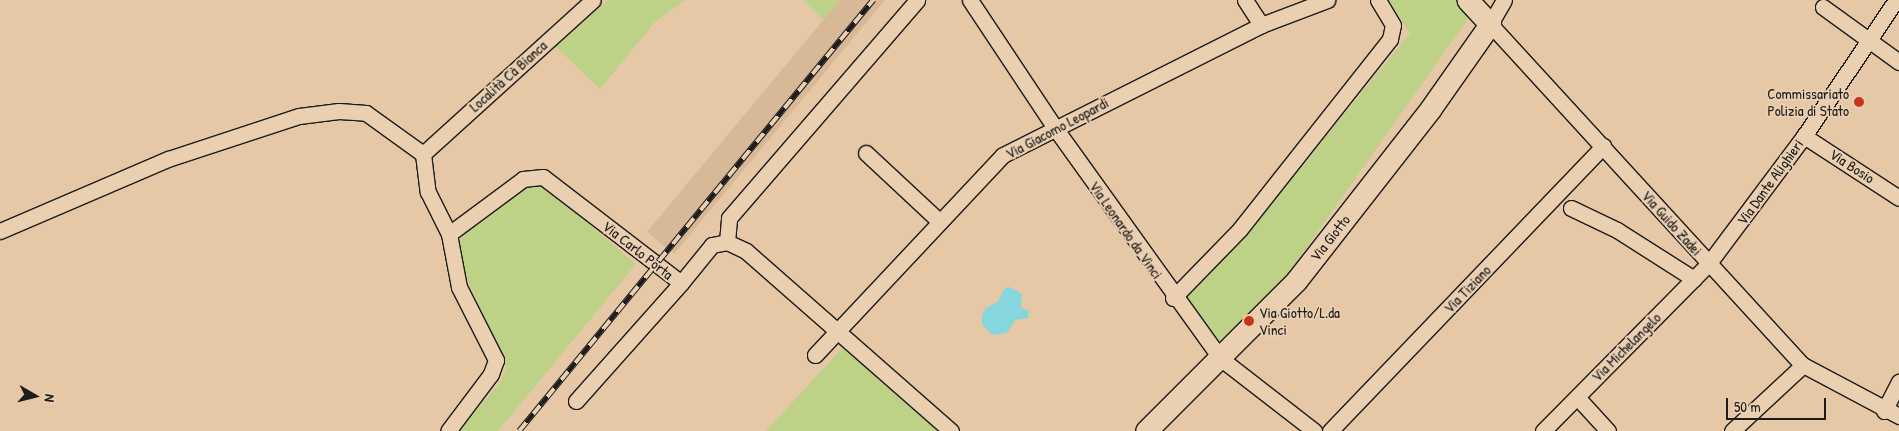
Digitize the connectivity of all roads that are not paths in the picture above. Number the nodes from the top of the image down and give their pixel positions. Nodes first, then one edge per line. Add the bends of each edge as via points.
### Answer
1 (594, 0) edge
2 (916, 0) edge
3 (970, 0) edge
4 (1245, 0) edge
5 (1327, 0) edge
6 (1378, 0) edge
7 (1468, 0) edge
8 (1504, 0) edge
9 (1896, 0) edge
10 (1823, 6) dead end
11 (1490, 24) junction
12 (1261, 25) junction
13 (1868, 37) junction
14 (1899, 62) edge
15 (1055, 128) junction
16 (1804, 136) junction
17 (1603, 146) junction
18 (866, 153) dead end
19 (424, 154) junction
20 (1899, 198) edge
21 (1571, 208) dead end
22 (939, 221) junction
23 (0, 231) edge
24 (450, 234) junction
25 (727, 242) junction
26 (1709, 263) junction
27 (1694, 280) junction
28 (681, 283) junction
29 (1173, 298) junction
30 (840, 331) junction
31 (815, 355) dead end
32 (1220, 358) junction
33 (1802, 366) junction
34 (1899, 382) edge
35 (1577, 397) junction
36 (576, 401) dead end
37 (1884, 411) junction
38 (1899, 416) edge
39 (448, 431) edge
40 (952, 431) edge
41 (1146, 431) edge
42 (1314, 431) edge
43 (1330, 431) edge
44 (1543, 431) edge
45 (1608, 431) edge
46 (1732, 431) edge

1 - 19 street, Località Cà Bianca
2 - 25 street via 729,218
3 - 15 street, Via Leonardo da Vinci
4 - 12 street
5 - 12 street, Via Giacomo Leopardi
6 - 29 street via 1393,25 1390,39 1240,229
7 - 11 street, Via Guido Zadei
8 - 11 street
9 - 13 street, Via Dante Alighieri
10 - 13 street
11 - 17 street, Via Guido Zadei
11 - 32 street, Via Giotto via 1431,108 1296,281
12 - 15 street, Via Giacomo Leopardi
13 - 14 street
13 - 16 street, Via Dante Alighieri
15 - 22 street, Via Giacomo Leopardi via 1003,155
15 - 29 street, Via Leonardo da Vinci
16 - 20 street, Via Bosio
16 - 26 street, Via Dante Alighieri
17 - 26 street, Via Guido Zadei
17 - 43 street, Via Tiziano
18 - 22 street
19 - 23 street via 366,114 339,111 299,116 168,159
19 - 24 street via 428,192
21 - 27 street via 1617,230
22 - 30 street, Via Giacomo Leopardi
24 - 28 street, Via Carlo Porta via 522,179 543,177
24 - 39 street via 459,287 496,360 491,374
25 - 28 street, Via Carlo Porta via 712,245
25 - 30 street via 746,251
26 - 27 street, Via Michelangelo
26 - 33 street, Via Guido Zadei
27 - 35 street, Via Michelangelo
28 - 36 street
29 - 32 street, Via Leonardo da Vinci
30 - 31 street, Via Giacomo Leopardi
30 - 40 street
32 - 41 street, Via Giotto
32 - 42 street, Via Leonardo da Vinci
33 - 37 street, Via Guido Zadei
33 - 46 street
34 - 37 street
35 - 44 street, Via Michelangelo
35 - 45 street
37 - 38 street, Via Guido Zadei

